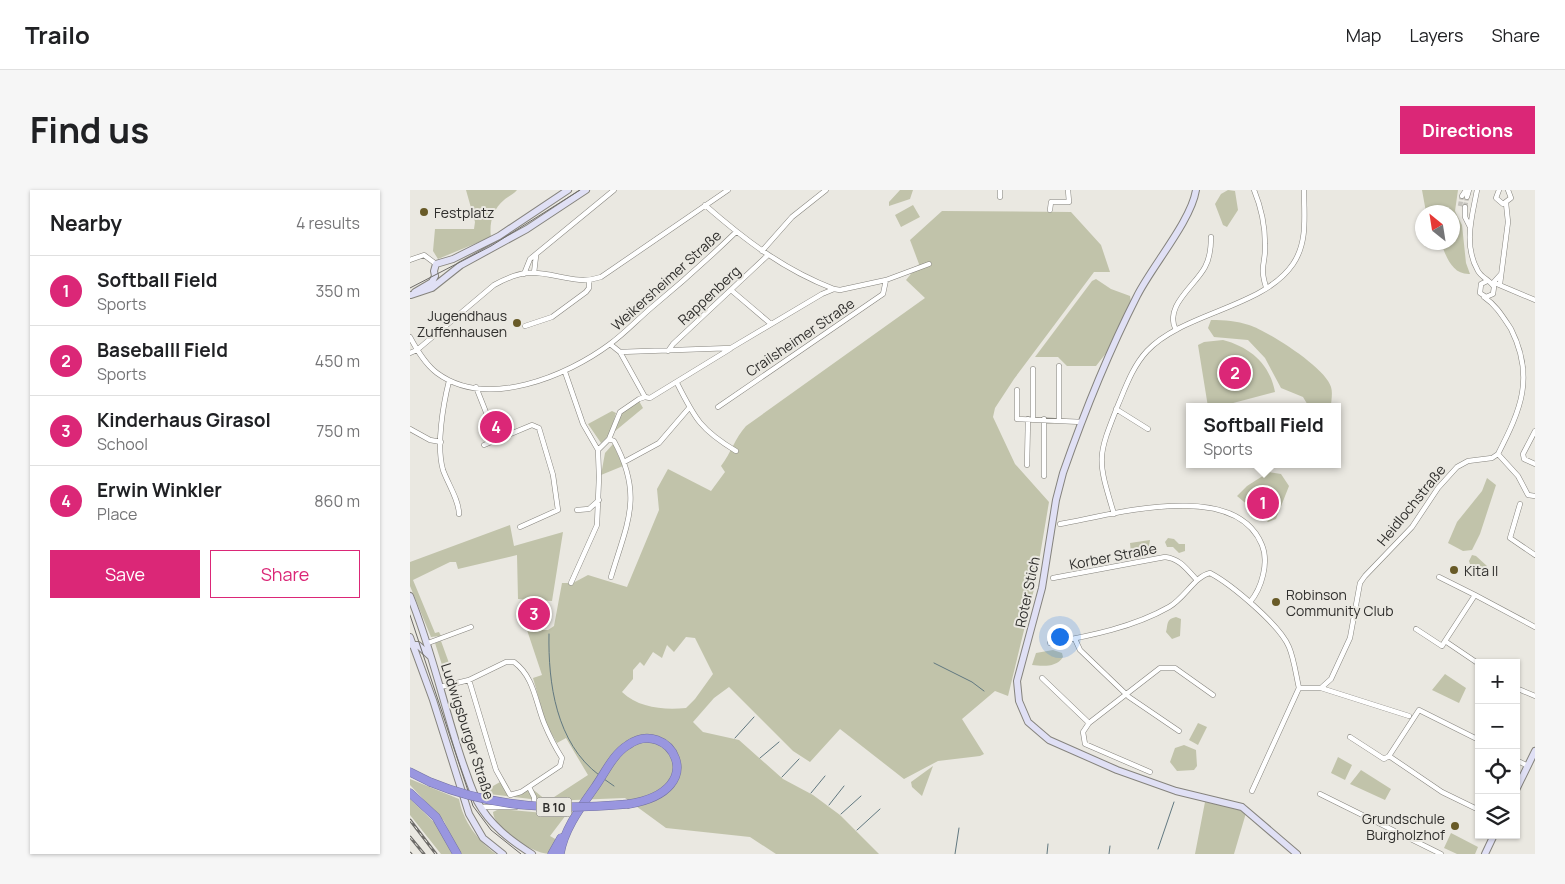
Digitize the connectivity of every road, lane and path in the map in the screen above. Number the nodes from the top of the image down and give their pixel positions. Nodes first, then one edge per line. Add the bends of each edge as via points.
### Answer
1 (568, 190) edge
2 (586, 190) edge
3 (614, 190) edge
4 (728, 190) edge
5 (826, 190) edge
6 (1000, 190) edge
7 (1068, 190) edge
8 (1196, 190) edge
9 (1254, 190) edge
10 (1304, 190) edge
11 (1467, 190) edge
12 (1477, 190) edge
13 (1499, 190) edge
14 (1508, 190) edge
15 (1464, 196) tunnel mouth
16 (1000, 197) dead end
17 (1506, 203) junction
18 (706, 205) junction
19 (1463, 207) tunnel mouth
20 (1050, 210) dead end
21 (1470, 227) junction
22 (736, 232) junction
23 (1212, 237) dead end
24 (762, 251) junction
25 (536, 256) junction
26 (767, 256) junction
27 (410, 260) edge
28 (440, 264) junction
29 (929, 264) dead end
30 (1478, 272) junction
31 (450, 273) junction
32 (534, 273) junction
33 (524, 274) junction
34 (1501, 274) junction
35 (435, 276) junction
36 (443, 279) junction
37 (886, 280) junction
38 (589, 281) junction
39 (1500, 284) junction
40 (1479, 286) junction
41 (1266, 287) junction
42 (1492, 287) junction
43 (1508, 288) junction
44 (834, 289) junction
45 (731, 290) junction
46 (411, 295) edge
47 (1484, 297) junction
48 (1535, 300) edge
49 (1495, 306) junction
50 (771, 324) junction
51 (525, 326) dead end
52 (1176, 330) junction
53 (410, 337) edge
54 (610, 344) junction
55 (731, 348) junction
56 (417, 350) junction
57 (707, 350) junction
58 (620, 352) junction
59 (668, 352) junction
60 (410, 353) edge
61 (712, 362) junction
62 (1059, 366) dead end
63 (1033, 369) dead end
64 (565, 372) junction
65 (449, 381) junction
66 (677, 383) junction
67 (476, 387) junction
68 (1017, 390) dead end
69 (644, 397) junction
70 (718, 407) dead end
71 (689, 408) junction
72 (1116, 409) junction
73 (1030, 419) junction
74 (1044, 419) junction
75 (1059, 419) junction
76 (1082, 422) junction
77 (410, 429) edge
78 (1148, 429) dead end
79 (1535, 431) edge
80 (609, 439) junction
81 (497, 440) junction
82 (441, 442) junction
83 (484, 445) dead end
84 (598, 450) junction
85 (736, 452) dead end
86 (1498, 454) junction
87 (624, 462) junction
88 (1535, 464) edge
89 (1028, 465) dead end
90 (1044, 476) dead end
91 (1535, 496) edge
92 (599, 500) junction
93 (1520, 504) dead end
94 (577, 510) dead end
95 (459, 514) dead end
96 (1114, 514) junction
97 (1060, 524) dead end
98 (520, 527) dead end
99 (1535, 555) edge
100 (611, 577) dead end
101 (1439, 577) dead end
102 (1053, 578) dead end
103 (1197, 580) junction
104 (572, 583) dead end
105 (1475, 595) junction
106 (410, 596) edge
107 (1250, 602) junction
108 (471, 627) dead end
109 (1535, 627) edge
110 (1416, 629) dead end
111 (424, 630) junction
112 (410, 637) edge
113 (1075, 639) junction
114 (1445, 641) junction
115 (428, 643) junction
116 (1050, 643) dead end
117 (413, 647) edge
118 (431, 656) junction
119 (1475, 661) edge
120 (1042, 678) dead end
121 (469, 680) junction
122 (440, 687) junction
123 (1299, 688) junction
124 (1321, 688) junction
125 (1520, 690) edge
126 (1126, 694) junction
127 (1213, 695) dead end
128 (1535, 696) edge
129 (1409, 716) dead end
130 (1089, 722) junction
131 (1179, 731) dead end
132 (1350, 736) dead end
133 (1475, 738) edge
134 (1535, 751) edge
135 (1389, 756) junction
136 (1520, 762) edge
137 (1528, 766) junction
138 (410, 772) edge
139 (1150, 772) dead end
140 (1520, 782) edge
141 (529, 787) junction
142 (1252, 791) dead end
143 (410, 793) edge
144 (1320, 794) dead end
145 (480, 807) junction
146 (493, 808) junction
147 (1475, 808) edge
148 (489, 820) junction
149 (1492, 839) edge
150 (560, 843) junction
151 (457, 854) edge
152 (503, 854) edge
153 (532, 854) edge
154 (552, 854) edge
155 (560, 854) edge
156 (1297, 854) edge
157 (1441, 854) edge
158 (1485, 854) edge

1 - 28 main road via 499,236
2 - 31 main road via 527,229
3 - 25 street
4 - 18 street
5 - 24 street via 792,217
6 - 16 street
7 - 20 street via 1069,202 1051,202
8 - 76 main road, Roter Stich via 1186,217 1136,297
9 - 41 street via 1260,205 1266,246 1262,272
10 - 41 street via 1304,227 1300,249 1288,270
11 - 15 street
12 - 21 street
13 - 17 street via 1497,200
14 - 17 street via 1511,196
17 - 34 street via 1508,222
18 - 22 street
18 - 38 street via 609,273
19 - 21 street
21 - 30 street via 1470,249
22 - 24 street
22 - 54 street, Weikersheimer Straße
23 - 52 street via 1206,267 1174,311
24 - 26 street
25 - 32 street
25 - 33 street via 528,262
26 - 44 street
26 - 45 street, Rappenberg
27 - 28 street via 424,255
28 - 31 main road via 449,266
28 - 35 main road via 434,271
29 - 37 street
30 - 40 street
30 - 42 street
31 - 36 main road
32 - 33 street
32 - 38 street
33 - 56 street via 494,285
34 - 39 street
34 - 42 street
35 - 36 main road
35 - 46 main road via 432,282
36 - 46 main road via 432,288
37 - 44 street
37 - 70 street, Crailsheimer Straße via 883,294
38 - 51 street via 586,292 561,311
39 - 42 street
39 - 43 street
40 - 42 street
40 - 47 street
41 - 52 street
42 - 43 street
42 - 47 street
42 - 49 street
43 - 48 street
44 - 50 street
45 - 50 street
45 - 59 street, Rappenberg
47 - 49 street
49 - 86 street via 1523,347 1529,373 1525,400
50 - 55 street
52 - 72 street via 1156,343 1140,360
53 - 56 street
54 - 58 street
54 - 64 street, Weikersheimer Straße
55 - 57 street
55 - 61 street
56 - 60 street
56 - 65 street via 436,372
57 - 59 street
57 - 61 street
58 - 59 street
58 - 69 street
61 - 66 street
62 - 75 street
63 - 73 street
64 - 67 street, Weikersheimer Straße via 525,386 505,389
64 - 84 street via 581,418
65 - 67 street, Weikersheimer Straße
65 - 82 street via 444,398
66 - 69 street via 650,398
66 - 71 street
67 - 81 street
68 - 73 street via 1017,419
69 - 80 street via 620,412
71 - 85 street via 707,432
71 - 87 street via 659,443
72 - 78 street
72 - 96 street via 1100,457
73 - 74 street
73 - 89 street
74 - 75 street
74 - 90 street
75 - 76 street
76 - 156 main road, Roter Stich via 1057,493 1042,588 1017,681 1021,711 1032,726 1049,740 1168,788 1242,807
77 - 82 street
79 - 88 street via 1523,454 1524,459
80 - 84 street
80 - 87 street via 614,441
81 - 83 street
81 - 98 street via 536,425 553,475 558,510
82 - 95 street via 443,468
84 - 92 street
86 - 91 street via 1518,476 1528,495
86 - 124 street, Heidlochstraße via 1492,458 1468,460 1457,467 1438,488 1412,527 1364,576 1358,590 1347,647 1331,679
87 - 100 street via 629,478 631,511
92 - 94 street via 589,509
92 - 104 street via 597,526
93 - 99 street via 1510,538
96 - 97 street
96 - 107 street via 1177,504 1207,508 1240,519 1258,535 1265,552 1264,571 1256,596
101 - 105 street
102 - 103 street, Korber Straße via 1165,557 1181,562
103 - 107 street via 1210,573
103 - 113 street via 1183,598 1161,612
105 - 109 street
105 - 114 street
106 - 111 main road, Ludwigsburger Straße
107 - 123 street via 1289,646
108 - 115 street
110 - 114 street via 1442,646
111 - 115 main road, Ludwigsburger Straße
111 - 117 main road
112 - 117 main road, Ludwigsburger Straße
113 - 116 street
113 - 126 street via 1080,650
114 - 119 street
115 - 118 main road, Ludwigsburger Straße
117 - 118 main road
117 - 152 main road, Ludwigsburger Straße via 469,814 483,838
118 - 122 main road, Ludwigsburger Straße
120 - 130 street
121 - 122 street
121 - 141 street via 496,770 504,786 510,795
121 - 141 street via 506,662 514,662 526,673 562,762
122 - 145 main road, Ludwigsburger Straße via 468,780
123 - 124 street
123 - 142 street
124 - 129 street
125 - 128 street
126 - 127 street via 1151,674 1168,666
126 - 130 street
126 - 131 street
130 - 139 street via 1083,732 1085,744
132 - 135 street via 1384,759
133 - 135 street via 1418,710
134 - 137 main road
135 - 147 street via 1442,792
136 - 137 street
137 - 140 main road
138 - 150 highway, B 10, bridge via 466,796 511,804 562,807 568,807 576,807 583,807 610,806 654,798 672,785 678,770 672,751 652,738 628,744 588,796 585,802 581,809 577,815 568,831
141 - 146 street via 535,808
143 - 151 highway via 436,817
144 - 157 street
145 - 146 street
145 - 148 main road, Ludwigsburger Straße
146 - 148 street
148 - 153 main road, Ludwigsburger Straße
149 - 158 main road
150 - 154 highway, B 10
150 - 155 highway, B 10

